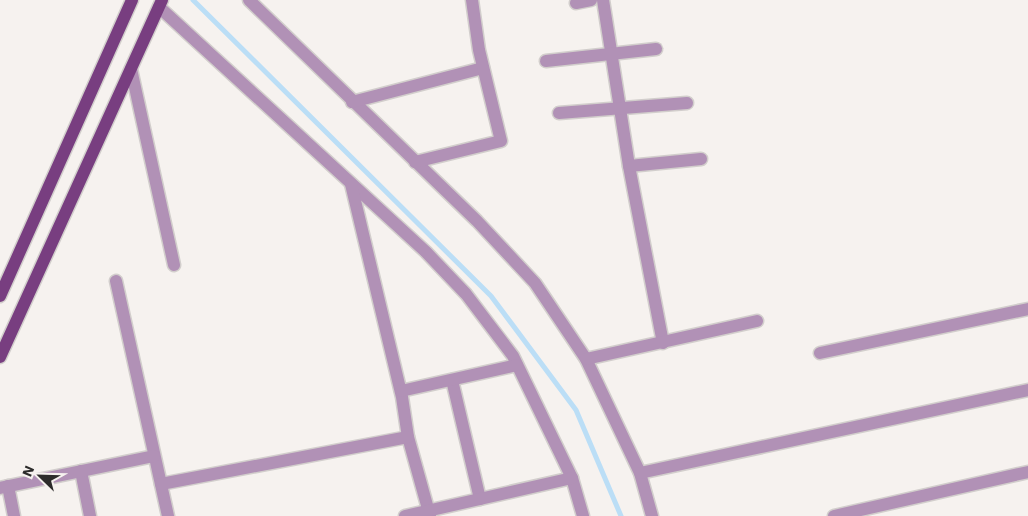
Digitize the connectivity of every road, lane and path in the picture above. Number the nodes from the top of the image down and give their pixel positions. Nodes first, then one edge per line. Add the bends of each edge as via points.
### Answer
1 (249, 0) edge
2 (472, 0) edge
3 (591, 0) edge
4 (603, 0) edge
5 (130, 1) edge
6 (161, 3) edge
7 (576, 3) dead end
8 (656, 49) dead end
9 (611, 52) junction
10 (546, 61) dead end
11 (483, 68) junction
12 (131, 70) junction
13 (352, 102) junction
14 (687, 103) dead end
15 (620, 109) junction
16 (559, 113) dead end
17 (701, 159) dead end
18 (415, 162) junction
19 (629, 166) junction
20 (351, 184) junction
21 (174, 265) dead end
22 (116, 281) dead end
23 (0, 296) edge
24 (1028, 309) edge
25 (757, 321) dead end
26 (664, 343) junction
27 (820, 353) dead end
28 (0, 357) edge
29 (586, 359) junction
30 (517, 365) junction
31 (452, 380) junction
32 (1028, 390) edge
33 (401, 391) junction
34 (408, 437) junction
35 (154, 456) junction
36 (81, 471) junction
37 (1028, 472) edge
38 (640, 473) junction
39 (572, 478) junction
40 (161, 484) junction
41 (4, 487) edge
42 (480, 499) junction
43 (430, 513) edge
44 (14, 516) edge
45 (90, 516) edge
46 (168, 516) edge
47 (405, 516) edge
48 (583, 516) edge
49 (652, 516) edge
50 (834, 516) edge

1 - 13 street
2 - 11 street
3 - 7 street
4 - 9 street
5 - 23 main road
6 - 12 main road
6 - 20 street
8 - 9 street
9 - 10 street
9 - 15 street
11 - 13 street
11 - 18 street via 501,141
12 - 21 street
12 - 28 main road
13 - 18 street
14 - 15 street
15 - 16 street
15 - 19 street
17 - 19 street
18 - 29 street via 535,283
19 - 26 street
20 - 30 street via 426,252 466,294
20 - 33 street
22 - 35 street
24 - 27 street
25 - 26 street
26 - 29 street
29 - 38 street
30 - 31 street
30 - 39 street
31 - 33 street
31 - 42 street
32 - 38 street
33 - 34 street
34 - 40 street
34 - 43 street
35 - 36 street
35 - 40 street
36 - 41 street
36 - 45 street
37 - 50 street
38 - 49 street
39 - 42 street
39 - 48 street
40 - 46 street
41 - 44 street
42 - 43 street
43 - 47 street

